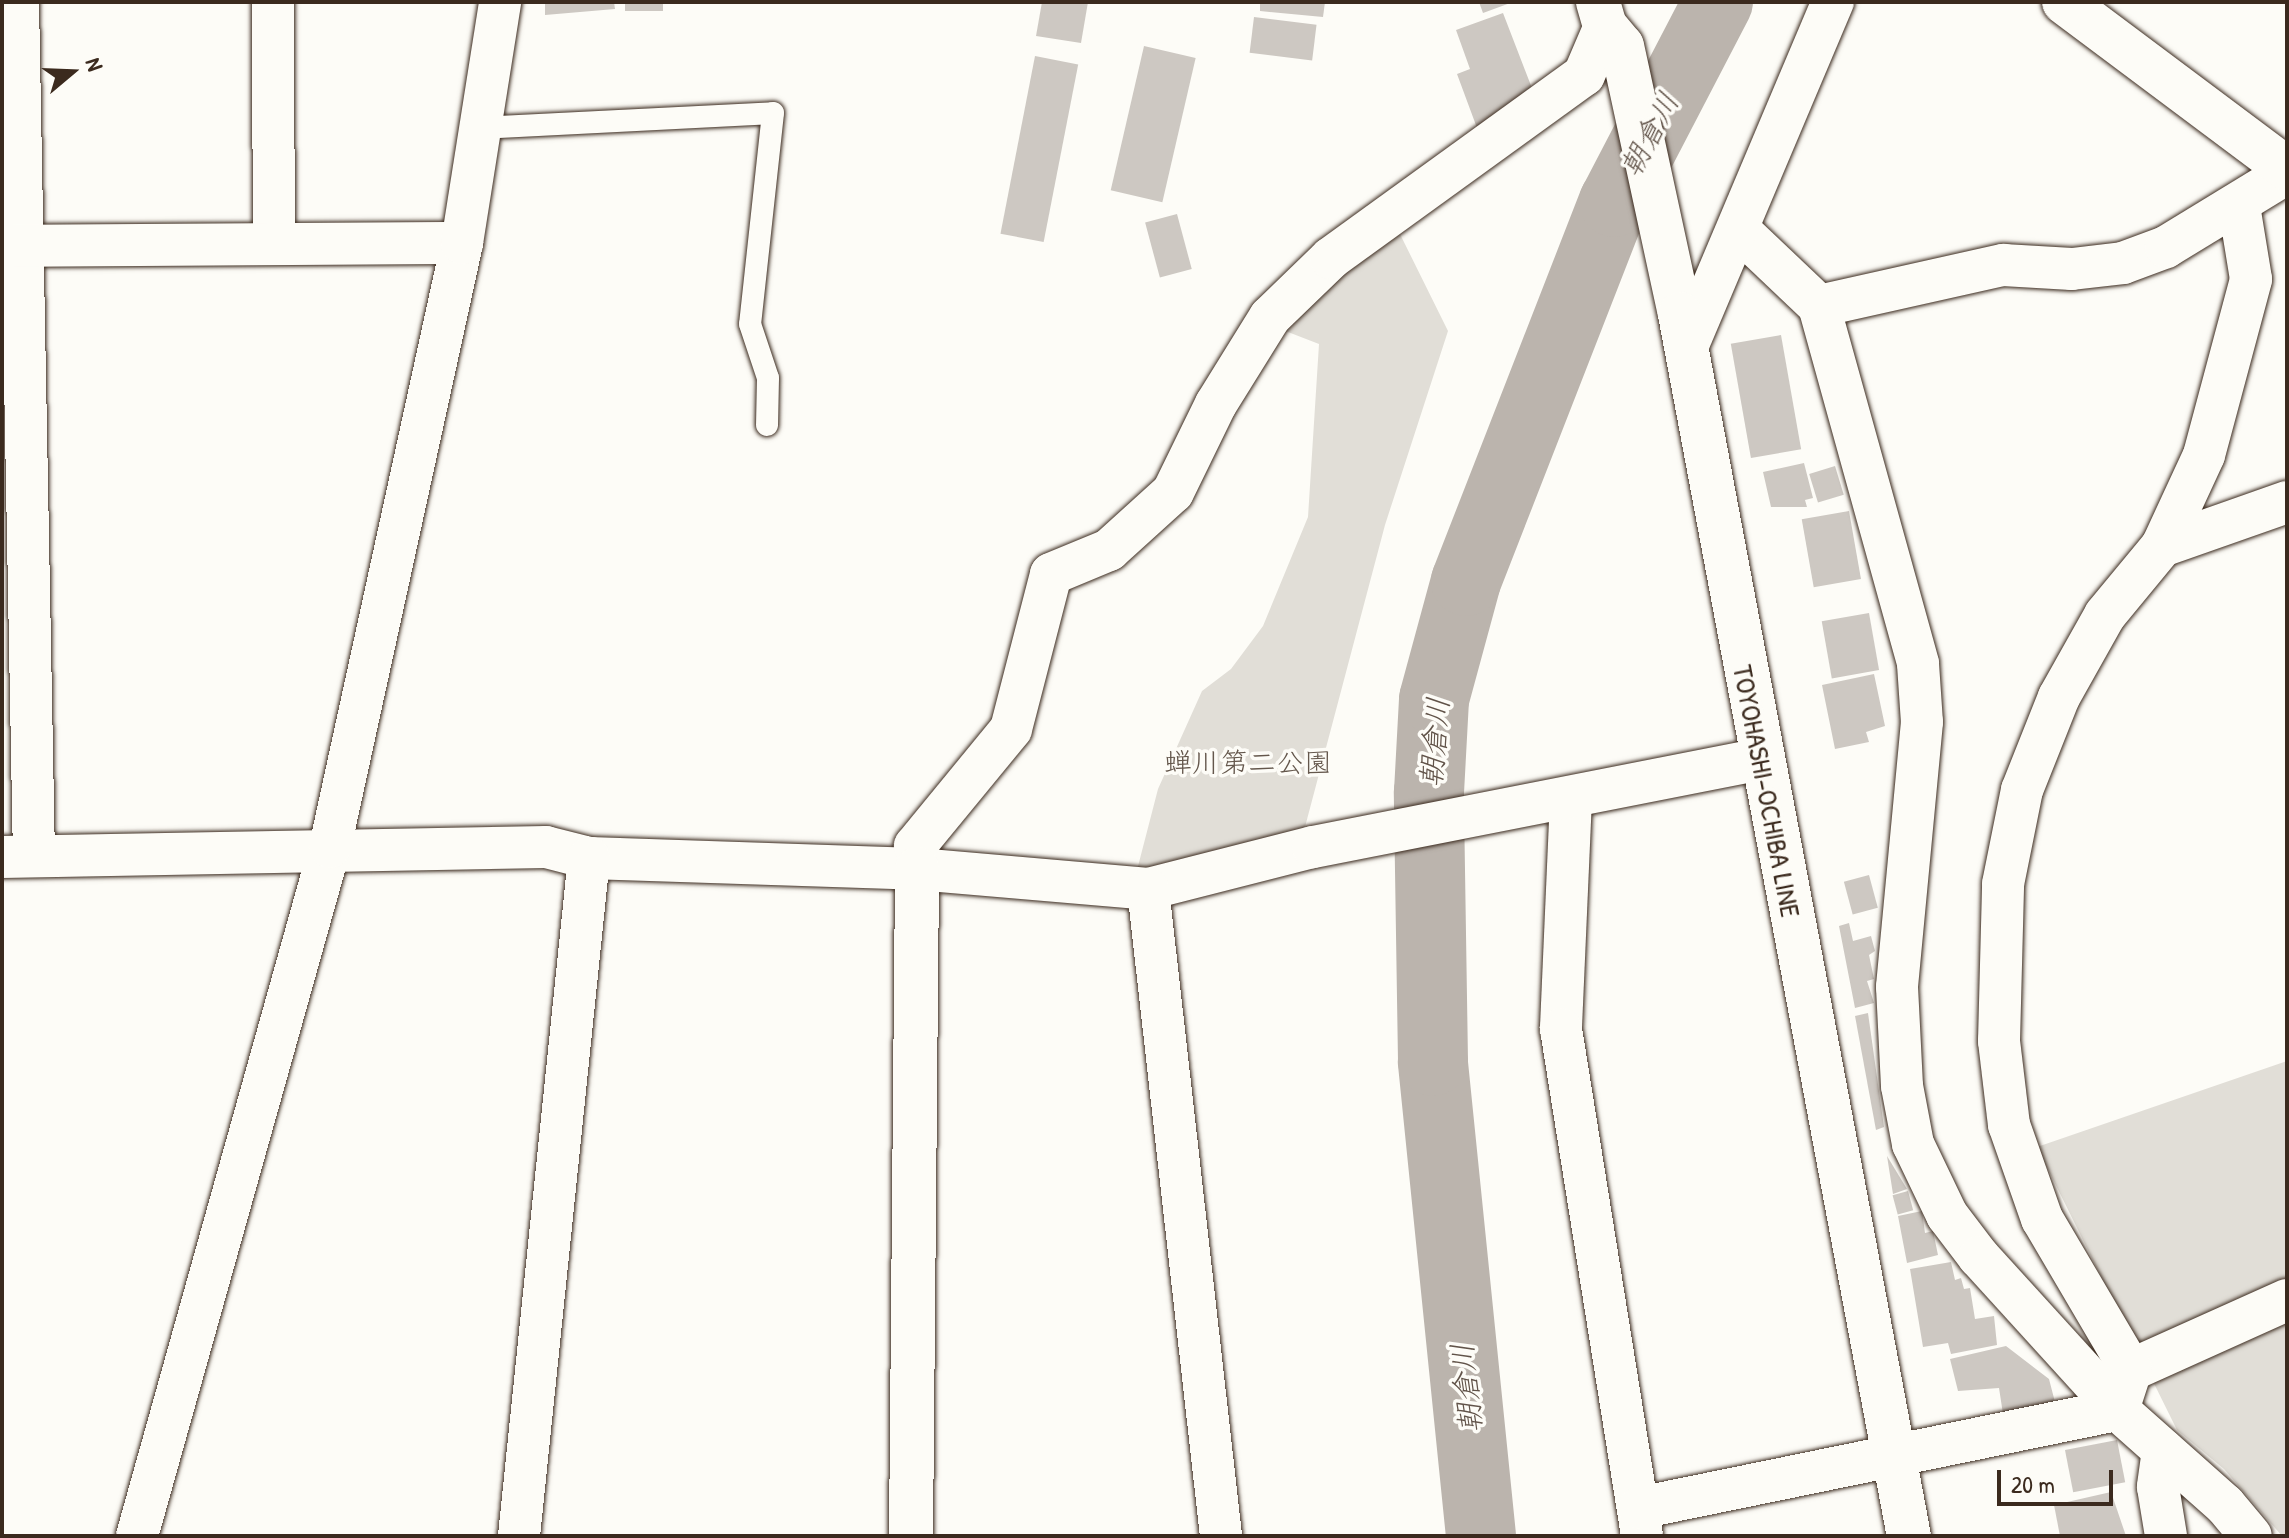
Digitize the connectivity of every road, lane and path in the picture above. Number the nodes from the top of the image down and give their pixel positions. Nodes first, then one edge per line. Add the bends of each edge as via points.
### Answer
1 (18, 2) edge
2 (273, 2) edge
3 (500, 2) edge
4 (1833, 2) edge
5 (2064, 2) edge
6 (1614, 19) edge
7 (480, 128) junction
8 (2284, 176) edge
9 (2239, 206) junction
10 (1740, 231) junction
11 (274, 242) junction
12 (462, 243) junction
13 (13, 246) edge
14 (1819, 306) junction
15 (1683, 330) junction
16 (767, 425) dead end
17 (2287, 502) edge
18 (2162, 546) junction
19 (1760, 759) junction
20 (1571, 798) junction
21 (330, 847) junction
22 (18, 856) edge
23 (589, 858) junction
24 (917, 869) junction
25 (1148, 889) junction
26 (2287, 1300) edge
27 (2131, 1370) junction
28 (2118, 1410) junction
29 (2163, 1450) junction
30 (1894, 1460) junction
31 (1640, 1522) edge
32 (137, 1536) edge
33 (519, 1536) edge
34 (911, 1536) edge
35 (1221, 1536) edge
36 (1909, 1536) edge
37 (2166, 1536) edge
38 (2251, 1536) edge

1 - 13 street
2 - 11 street
3 - 7 street
4 - 10 street
5 - 8 main road
6 - 15 main road, TOYOHASHI-OCHIBA LINE
6 - 24 street via 1584,75 1331,258 1270,317 1216,404 1173,492 1109,550 1051,574 1011,729 915,846
7 - 12 street
7 - 16 lane via 773,113 750,324 768,378
8 - 9 street
9 - 14 street via 2123,263 2003,265
9 - 18 street via 2251,279 2204,455
10 - 14 street
10 - 15 street
11 - 12 street
11 - 13 street
12 - 21 street
13 - 22 street
14 - 28 street via 1918,664 1922,722 1897,987 1902,1086 1913,1144 1947,1215 1979,1257
15 - 19 main road, TOYOHASHI-OCHIBA LINE
17 - 18 street
18 - 27 street via 2105,615 2059,697 2022,790 2003,884 1999,1041 2009,1125 2042,1219
19 - 20 street
19 - 30 main road, TOYOHASHI-OCHIBA LINE
20 - 25 street via 1333,843
20 - 31 street via 1561,1029
21 - 22 street
21 - 23 street via 546,847
21 - 32 street
23 - 24 street
23 - 33 street
24 - 25 street
24 - 34 main road
25 - 35 street
26 - 27 street
27 - 28 street
28 - 29 street
28 - 30 street
29 - 37 street via 2158,1487
29 - 38 street
30 - 31 street
30 - 36 main road, TOYOHASHI-OCHIBA LINE

